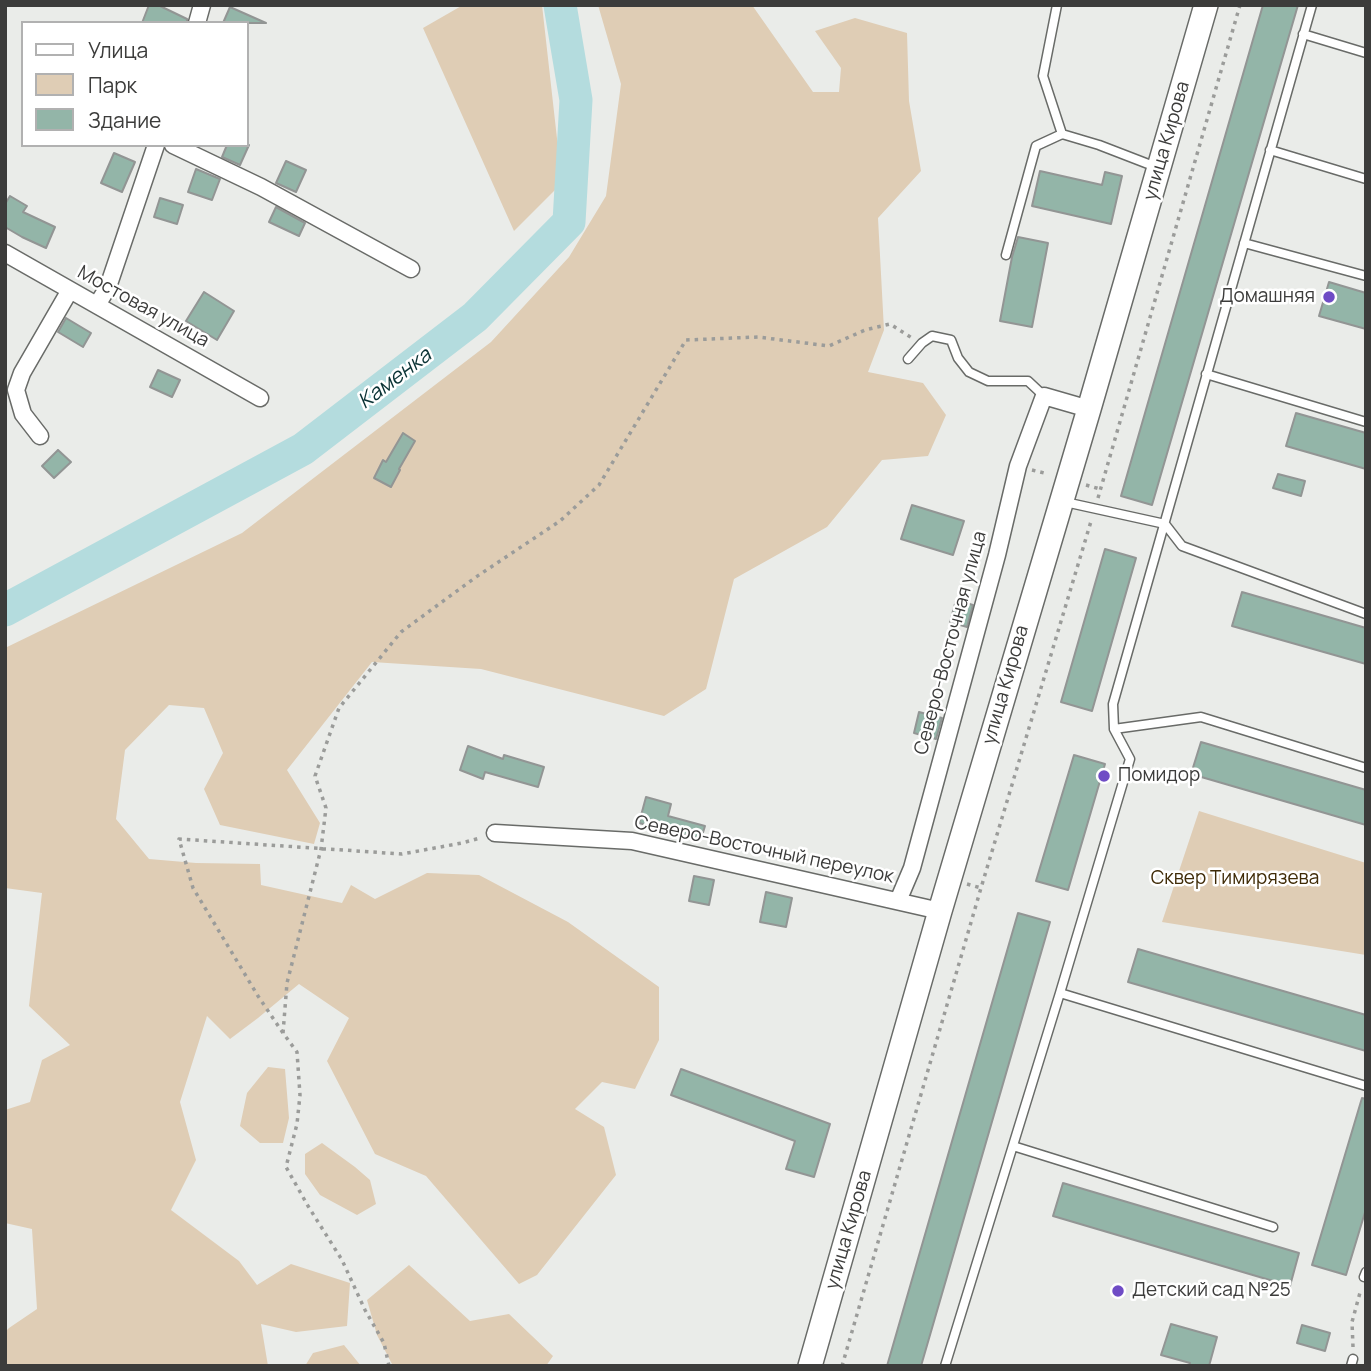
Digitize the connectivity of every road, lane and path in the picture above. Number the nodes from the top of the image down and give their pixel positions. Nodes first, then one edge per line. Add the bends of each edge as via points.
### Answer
1 (1057, 5) edge
2 (1206, 5) edge
3 (1240, 5) edge
4 (1312, 5) edge
5 (1303, 34) junction
6 (1366, 53) edge
7 (1062, 134) junction
8 (155, 147) edge
9 (177, 147) edge
10 (1270, 150) junction
11 (1159, 168) junction
12 (1366, 179) edge
13 (1244, 243) junction
14 (6, 255) edge
15 (1006, 255) dead end
16 (411, 269) dead end
17 (1366, 276) edge
18 (71, 290) junction
19 (97, 305) junction
20 (922, 343) junction
21 (908, 359) dead end
22 (1206, 374) junction
23 (1044, 396) junction
24 (260, 398) dead end
25 (1089, 409) junction
26 (1366, 422) edge
27 (40, 436) dead end
28 (1061, 501) junction
29 (1095, 509) junction
30 (1165, 524) junction
31 (1366, 614) edge
32 (1114, 729) junction
33 (1366, 768) edge
34 (495, 833) joint
35 (321, 849) junction
36 (898, 901) junction
37 (940, 911) junction
38 (1060, 993) junction
39 (283, 1033) junction
40 (1366, 1086) edge
41 (1013, 1146) junction
42 (1273, 1227) dead end
43 (1365, 1275) edge
44 (1352, 1363) edge
45 (388, 1366) edge
46 (810, 1366) edge
47 (842, 1366) edge
48 (945, 1366) edge

1 - 7 lane via 1043,76
2 - 11 street, улица Кирова
3 - 29 path
4 - 5 lane
5 - 6 lane
5 - 10 lane
7 - 11 lane
7 - 15 lane via 1036,146
8 - 19 street via 108,287
9 - 16 street
10 - 12 lane
10 - 13 lane
11 - 25 street, улица Кирова
13 - 17 lane
13 - 22 lane
14 - 18 street, Мостовая улица
18 - 19 street, Мостовая улица
18 - 27 street via 16,390 23,414
19 - 24 street, Мостовая улица
20 - 21 lane
20 - 23 lane via 932,336 951,340 969,372 988,381 1028,381
20 - 35 path via 890,324 829,346 758,337 686,340 599,485 560,521 401,632 340,708 315,776 326,808
22 - 26 lane
22 - 30 lane
23 - 25 street
23 - 36 street, Северо-Восточная улица via 1018,466 912,868
25 - 28 street, улица Кирова
28 - 29 lane
28 - 37 street, улица Кирова
29 - 30 lane
29 - 47 path
30 - 31 lane via 1182,546
30 - 32 lane via 1113,704
32 - 33 lane via 1201,717
32 - 38 lane via 1130,759
34 - 35 path via 402,855
34 - 36 street, Северо-Восточный переулок via 632,841
35 - 39 path via 287,982
35 - 39 path via 179,839 193,888
36 - 37 street, Северо-Восточный переулок
37 - 46 street, улица Кирова
38 - 40 lane
38 - 41 lane
39 - 45 path via 297,1052 300,1095 286,1167 342,1260 384,1343
41 - 42 lane
41 - 48 lane
43 - 44 path via 1352,1322

